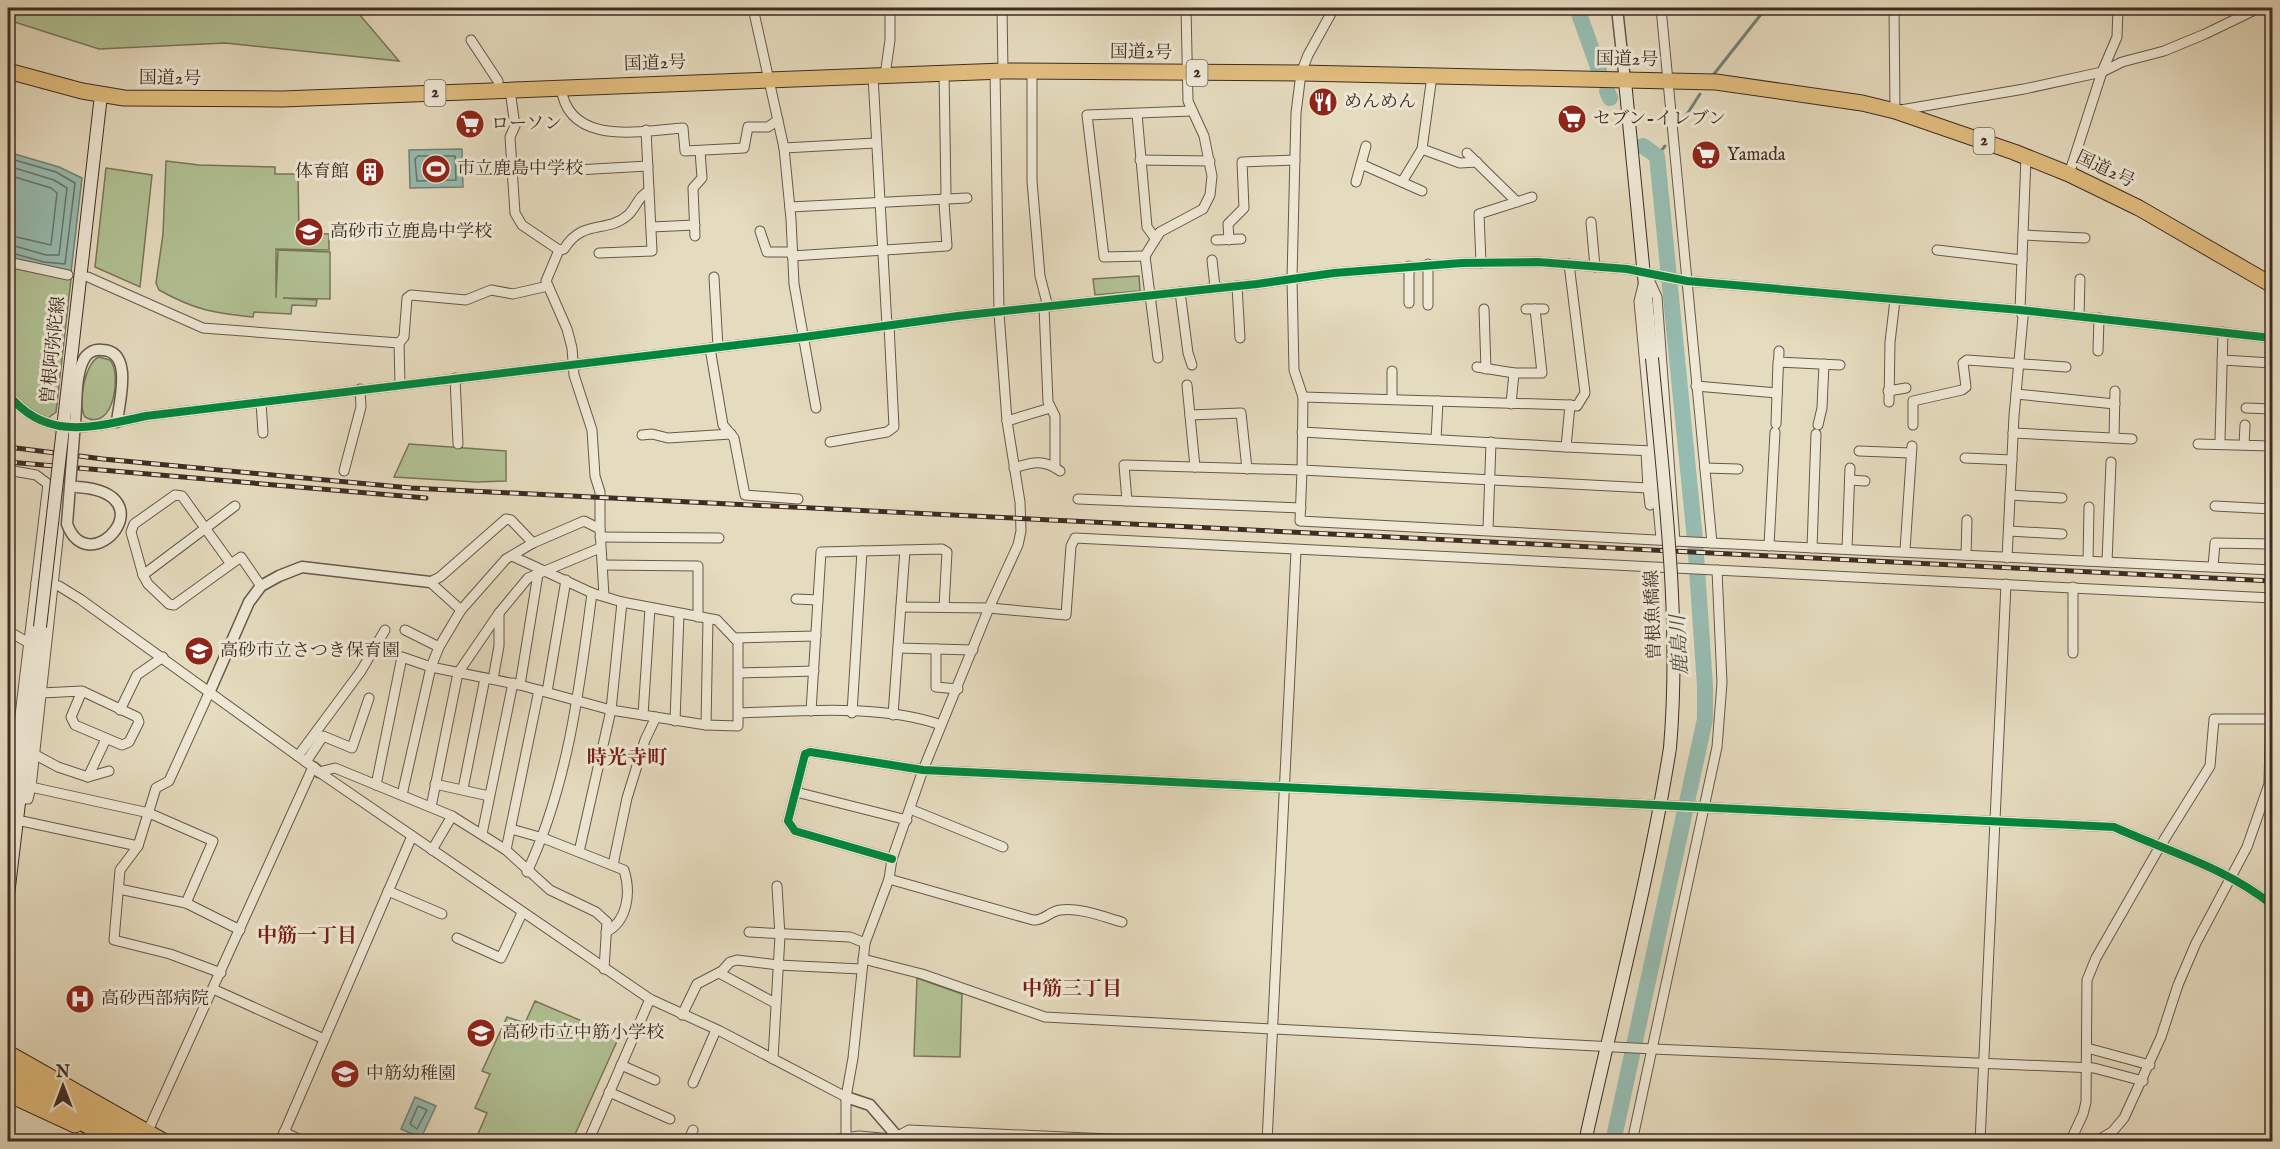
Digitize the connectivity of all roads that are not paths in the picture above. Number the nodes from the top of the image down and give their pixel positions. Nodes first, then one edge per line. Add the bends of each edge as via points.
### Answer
1 (753, 8) edge
2 (890, 8) edge
3 (1002, 8) edge
4 (1186, 8) edge
5 (1334, 8) edge
6 (1617, 8) edge
7 (1661, 8) edge
8 (1894, 8) edge
9 (2118, 8) edge
10 (2259, 8) edge
11 (471, 40) dead end
12 (8, 71) edge
13 (999, 71) junction
14 (1032, 71) junction
15 (2102, 72) junction
16 (944, 73) junction
17 (1187, 73) junction
18 (1301, 73) junction
19 (879, 75) junction
20 (1432, 76) junction
21 (770, 80) junction
22 (1668, 80) junction
23 (1625, 81) junction
24 (561, 87) junction
25 (504, 90) junction
26 (101, 95) junction
27 (1191, 111) junction
28 (1895, 111) junction
29 (1137, 114) junction
30 (778, 120) junction
31 (646, 130) junction
32 (875, 143) junction
33 (1366, 146) dead end
34 (784, 148) junction
35 (1422, 149) junction
36 (700, 151) junction
37 (1467, 153) dead end
38 (2026, 157) junction
39 (1140, 160) junction
40 (1295, 160) junction
41 (1210, 161) junction
42 (1478, 162) junction
43 (1361, 164) junction
44 (648, 166) junction
45 (576, 170) dead end
46 (2069, 174) junction
47 (1356, 182) dead end
48 (1402, 182) junction
49 (1422, 190) dead end
50 (649, 191) junction
51 (1532, 197) dead end
52 (967, 198) dead end
53 (945, 199) junction
54 (879, 202) junction
55 (1517, 202) junction
56 (790, 207) junction
57 (1592, 222) dead end
58 (695, 225) junction
59 (651, 227) junction
60 (760, 231) dead end
61 (2023, 235) junction
62 (695, 236) dead end
63 (1155, 238) junction
64 (2085, 238) dead end
65 (1216, 240) dead end
66 (1228, 240) junction
67 (1241, 240) dead end
68 (559, 250) junction
69 (882, 250) junction
70 (1937, 250) dead end
71 (599, 253) dead end
72 (792, 254) junction
73 (1145, 256) junction
74 (1212, 260) dead end
75 (2022, 260) junction
76 (8, 262) edge
77 (1481, 263) junction
78 (1428, 264) junction
79 (1569, 264) junction
80 (1409, 266) junction
81 (1595, 267) junction
82 (1652, 274) junction
83 (68, 275) dead end
84 (714, 277) dead end
85 (88, 278) dead end
86 (1292, 279) junction
87 (2079, 279) dead end
88 (1687, 281) junction
89 (2272, 285) edge
90 (548, 286) junction
91 (1237, 286) junction
92 (1215, 287) junction
93 (1180, 292) junction
94 (1148, 296) junction
95 (1895, 300) junction
96 (1409, 303) dead end
97 (1428, 305) dead end
98 (1046, 307) junction
99 (1484, 309) dead end
100 (1535, 309) dead end
101 (2020, 310) junction
102 (999, 313) junction
103 (2079, 316) junction
104 (2099, 318) junction
105 (888, 326) junction
106 (2223, 332) junction
107 (804, 337) junction
108 (1240, 338) dead end
109 (2272, 338) edge
110 (399, 343) junction
111 (714, 348) junction
112 (1779, 351) dead end
113 (2098, 351) dead end
114 (1158, 358) dead end
115 (2222, 360) junction
116 (1778, 362) junction
117 (2272, 363) edge
118 (573, 364) junction
119 (1824, 364) junction
120 (2018, 364) junction
121 (1192, 365) dead end
122 (1840, 365) dead end
123 (2066, 368) dead end
124 (1392, 371) dead end
125 (1514, 373) junction
126 (455, 378) junction
127 (400, 384) junction
128 (1187, 385) dead end
129 (1696, 386) junction
130 (1906, 388) dead end
131 (360, 389) junction
132 (1888, 391) junction
133 (2115, 392) dead end
134 (1777, 393) junction
135 (8, 394) edge
136 (2016, 394) junction
137 (1303, 397) junction
138 (1392, 399) junction
139 (1438, 401) junction
140 (261, 402) junction
141 (1889, 402) dead end
142 (1510, 404) junction
143 (2115, 404) junction
144 (1570, 405) junction
145 (816, 408) dead end
146 (1050, 408) junction
147 (2246, 408) dead end
148 (2272, 409) edge
149 (1190, 415) junction
150 (70, 421) junction
151 (1007, 421) junction
152 (117, 422) junction
153 (2245, 424) dead end
154 (1913, 425) dead end
155 (1302, 432) junction
156 (1775, 432) dead end
157 (263, 433) dead end
158 (731, 434) junction
159 (642, 435) dead end
160 (2013, 436) junction
161 (2114, 438) junction
162 (1436, 439) junction
163 (2220, 440) dead end
164 (830, 442) dead end
165 (1491, 442) junction
166 (458, 444) dead end
167 (2198, 444) dead end
168 (2244, 445) junction
169 (2272, 446) edge
170 (1566, 447) junction
171 (1649, 451) junction
172 (1859, 451) dead end
173 (1965, 458) dead end
174 (2012, 460) junction
175 (2112, 462) dead end
176 (1195, 467) junction
177 (1014, 468) junction
178 (1705, 468) junction
179 (1850, 468) dead end
180 (1247, 469) junction
181 (1738, 469) dead end
182 (1302, 470) junction
183 (8, 471) edge
184 (344, 471) dead end
185 (1490, 480) junction
186 (1850, 480) junction
187 (1864, 481) dead end
188 (48, 484) junction
189 (64, 486) junction
190 (1648, 488) junction
191 (2010, 495) junction
192 (2062, 498) dead end
193 (798, 499) dead end
194 (1078, 499) dead end
195 (1127, 501) junction
196 (1650, 505) dead end
197 (235, 506) dead end
198 (2215, 506) dead end
199 (2089, 507) dead end
200 (1301, 508) junction
201 (2272, 509) edge
202 (1967, 520) dead end
203 (206, 529) junction
204 (1488, 530) junction
205 (2009, 531) junction
206 (600, 533) junction
207 (2062, 534) dead end
208 (718, 538) dead end
209 (1660, 539) junction
210 (1676, 542) junction
211 (533, 543) junction
212 (1712, 543) junction
213 (2272, 544) edge
214 (1769, 546) junction
215 (600, 548) junction
216 (1812, 548) junction
217 (1847, 549) junction
218 (904, 550) junction
219 (1905, 550) junction
220 (862, 551) junction
221 (1296, 551) junction
222 (1966, 555) junction
223 (512, 556) junction
224 (2007, 558) junction
225 (2088, 561) junction
226 (2107, 562) junction
227 (231, 564) junction
228 (603, 565) junction
229 (2213, 567) junction
230 (1717, 570) junction
231 (2272, 570) edge
232 (542, 573) junction
233 (143, 575) junction
234 (566, 580) junction
235 (430, 582) junction
236 (36, 584) junction
237 (2006, 584) junction
238 (52, 585) junction
239 (261, 586) junction
240 (2073, 587) junction
241 (592, 592) junction
242 (604, 596) junction
243 (2272, 598) edge
244 (796, 599) dead end
245 (818, 600) junction
246 (622, 602) junction
247 (901, 607) junction
248 (650, 608) junction
249 (944, 608) junction
250 (989, 608) junction
251 (461, 610) junction
252 (500, 613) junction
253 (679, 614) junction
254 (703, 618) junction
255 (385, 630) dead end
256 (405, 630) dead end
257 (8, 631) edge
258 (816, 636) junction
259 (734, 638) junction
260 (29, 643) junction
261 (439, 648) junction
262 (898, 648) junction
263 (936, 649) junction
264 (973, 650) junction
265 (2073, 653) dead end
266 (163, 657) junction
267 (2272, 658) edge
268 (431, 667) junction
269 (814, 671) junction
270 (458, 673) junction
271 (739, 673) junction
272 (489, 679) junction
273 (517, 684) junction
274 (958, 689) junction
275 (543, 691) junction
276 (82, 692) junction
277 (41, 693) junction
278 (209, 693) junction
279 (369, 698) dead end
280 (578, 703) junction
281 (120, 710) junction
282 (611, 710) junction
283 (811, 711) junction
284 (740, 713) junction
285 (852, 713) junction
286 (643, 715) junction
287 (893, 715) junction
288 (656, 717) junction
289 (2271, 719) junction
290 (675, 721) junction
291 (706, 725) junction
292 (941, 725) junction
293 (106, 739) junction
294 (34, 754) junction
295 (309, 765) junction
296 (923, 770) junction
297 (109, 771) dead end
298 (88, 777) junction
299 (2271, 782) edge
300 (375, 784) junction
301 (435, 784) junction
302 (1283, 786) junction
303 (31, 787) junction
304 (463, 789) junction
305 (796, 792) junction
306 (402, 795) junction
307 (489, 796) junction
308 (12, 799) edge
309 (1661, 804) junction
310 (431, 807) junction
311 (1706, 807) junction
312 (910, 809) junction
313 (150, 813) junction
314 (452, 816) junction
315 (17, 820) junction
316 (906, 820) junction
317 (1995, 821) junction
318 (512, 830) junction
319 (482, 834) junction
320 (412, 836) junction
321 (543, 838) junction
322 (138, 846) junction
323 (1003, 847) dead end
324 (2159, 848) junction
325 (432, 850) junction
326 (506, 850) junction
327 (579, 852) junction
328 (892, 859) junction
329 (613, 865) junction
330 (527, 872) junction
331 (2230, 877) junction
332 (889, 879) junction
333 (777, 886) dead end
334 (119, 889) junction
335 (388, 891) junction
336 (423, 893) dead end
337 (8, 896) edge
338 (186, 903) junction
339 (419, 904) junction
340 (2272, 905) edge
341 (522, 913) junction
342 (442, 914) dead end
343 (1122, 922) dead end
344 (240, 930) junction
345 (606, 932) junction
346 (749, 932) dead end
347 (780, 934) junction
348 (457, 938) dead end
349 (865, 943) junction
350 (862, 964) junction
351 (778, 965) junction
352 (604, 969) junction
353 (220, 973) junction
354 (718, 973) junction
355 (213, 989) junction
356 (650, 999) junction
357 (776, 1003) junction
358 (682, 1016) junction
359 (1272, 1029) junction
360 (716, 1030) junction
361 (324, 1039) junction
362 (1606, 1045) junction
363 (2087, 1048) junction
364 (1653, 1049) junction
365 (8, 1053) edge
366 (773, 1059) junction
367 (690, 1063) dead end
368 (1982, 1064) junction
369 (8, 1065) edge
370 (621, 1065) junction
371 (2150, 1065) junction
372 (700, 1067) junction
373 (2088, 1068) junction
374 (655, 1080) dead end
375 (8, 1081) edge
376 (2143, 1081) junction
377 (693, 1083) dead end
378 (609, 1092) junction
379 (8, 1094) edge
380 (846, 1097) junction
381 (670, 1119) dead end
382 (693, 1130) dead end
383 (938, 1131) junction
384 (148, 1137) edge
385 (282, 1137) edge
386 (900, 1139) edge
387 (846, 1140) edge
388 (116, 1142) edge
389 (165, 1142) edge
390 (305, 1142) edge
391 (588, 1142) edge
392 (688, 1142) edge
393 (820, 1142) edge
394 (937, 1142) edge
395 (1176, 1142) edge
396 (1267, 1142) edge
397 (1586, 1142) edge
398 (1632, 1142) edge
399 (1980, 1142) edge
400 (2070, 1142) edge
401 (2095, 1142) edge

1 - 21 street
2 - 19 street via 890,40
3 - 13 street
4 - 17 street
5 - 18 street
6 - 23 street
7 - 22 street
8 - 28 street
9 - 15 street via 2117,37
10 - 15 street via 2164,51 2122,62
11 - 25 street
12 - 26 highway, 国道2号 / 2
13 - 14 highway, 国道2号 / 2
13 - 16 highway, 国道2号 / 2
13 - 102 street
14 - 17 highway, 国道2号 / 2
14 - 98 street via 1032,181
15 - 28 street
15 - 46 street
16 - 19 highway, 国道2号 / 2
16 - 53 street
17 - 18 highway, 国道2号 / 2
17 - 27 street
18 - 20 highway, 国道2号 / 2
18 - 40 street
19 - 21 highway, 国道2号 / 2
19 - 32 street
20 - 23 highway, 国道2号 / 2
20 - 35 street
21 - 24 highway, 国道2号 / 2
21 - 30 street
22 - 23 highway, 国道2号 / 2
22 - 28 highway, 国道2号 / 2 via 1748,85
22 - 88 street
23 - 82 main road, 曽根魚橋線 via 1629,146
24 - 25 highway, 国道2号 / 2
24 - 31 street via 562,100 569,112 586,125 613,132
25 - 26 highway, 国道2号 / 2 via 282,99 172,100
25 - 68 street via 515,126 510,137 515,213 522,225
26 - 150 main road, 曽根阿弥陀線
27 - 29 street
27 - 41 street via 1204,136
28 - 38 highway, 国道2号 / 2
29 - 39 street
29 - 73 street via 1087,115 1104,257
30 - 34 street
30 - 36 street via 768,127 748,127 744,148
31 - 36 street via 683,128 685,151
31 - 44 street
32 - 34 street
32 - 54 street
33 - 43 street
34 - 56 street
35 - 42 street via 1460,163
35 - 48 street
36 - 58 street via 702,178 693,188
37 - 42 street
38 - 46 highway, 国道2号 / 2
38 - 61 street
39 - 41 street
39 - 63 street via 1147,227
40 - 66 street via 1242,162 1244,208 1228,224
40 - 86 street
41 - 63 street via 1210,195 1203,209
42 - 55 street
43 - 47 street
43 - 48 street
44 - 45 street via 603,174
44 - 50 street
46 - 89 highway, 国道2号 / 2 via 2172,226
48 - 49 street
50 - 59 street
50 - 68 street via 628,216 572,235 564,249
51 - 55 street
52 - 53 street
53 - 54 street
53 - 69 street via 947,246
54 - 56 street
54 - 69 street
55 - 77 street via 1479,214
56 - 72 street
57 - 81 street
58 - 59 street
58 - 62 street
59 - 71 street via 652,251
60 - 72 street via 767,252
61 - 64 street via 2063,232
61 - 75 street
63 - 73 street
65 - 66 street
66 - 67 street
68 - 90 street via 546,281
69 - 72 street
69 - 105 street
70 - 75 street
72 - 107 street
73 - 94 street
74 - 92 street
75 - 101 street
76 - 83 street
77 - 78 street
77 - 79 street
78 - 80 street
78 - 97 street
79 - 81 street
79 - 144 street via 1585,393 1576,406
80 - 86 street
80 - 96 street
81 - 82 street
82 - 88 street
82 - 171 street via 1639,301
82 - 210 street
82 - 309 main road, 曽根魚橋線, bridge via 1652,358 1674,621 1670,748
84 - 111 street
85 - 110 street via 204,328
86 - 91 street
86 - 137 street via 1294,370
87 - 103 street
88 - 95 street
88 - 129 street
90 - 110 street via 513,294 491,290 466,300 411,295 407,298 404,337
90 - 118 street via 567,329
91 - 92 street
91 - 108 street
92 - 93 street
93 - 94 street
93 - 121 street
94 - 98 street
94 - 114 street
95 - 101 street
95 - 132 street
98 - 102 street
98 - 146 street
99 - 125 street via 1482,368
100 - 125 street via 1542,373
101 - 103 street
101 - 120 street via 2023,317
102 - 105 street
102 - 151 street
103 - 104 street
104 - 106 street
104 - 113 street
105 - 107 street
105 - 164 street via 894,427 887,432
106 - 109 street
106 - 115 street
107 - 111 street
107 - 145 street
110 - 127 street
111 - 118 street
111 - 158 street via 723,425
112 - 116 street
115 - 117 street
115 - 163 street via 2216,424
116 - 119 street
116 - 134 street
116 - 134 street via 1776,424 1776,414
118 - 126 street
118 - 206 street via 578,393 592,430 600,492
119 - 122 street
119 - 216 street
120 - 123 street
120 - 136 street
120 - 154 street via 1967,360 1963,363 1966,387 1913,402
124 - 138 street
125 - 142 street
126 - 127 street
126 - 166 street
127 - 131 street
128 - 149 street
129 - 134 street
129 - 178 street
130 - 132 street
131 - 140 street
131 - 184 street via 361,407
132 - 141 street
133 - 143 street
135 - 152 street via 24,411 45,423 91,428
136 - 143 street
136 - 160 street
137 - 138 street
137 - 155 street
138 - 139 street
139 - 142 street
139 - 162 street
140 - 152 street
140 - 157 street
142 - 144 street
143 - 161 street
144 - 170 street
146 - 151 street
146 - 177 street via 1055,416 1057,469 1036,461
147 - 148 street
149 - 176 street
149 - 180 street via 1241,413
150 - 152 street via 82,363 90,353 102,350 113,353 122,366
150 - 189 street, bridge via 67,524 81,542 102,543 118,529 118,503 104,491 77,487
150 - 308 main road, 曽根阿弥陀線, bridge
151 - 177 street
153 - 168 street
155 - 162 street
155 - 182 street
156 - 214 street
158 - 159 street via 668,438
158 - 193 street via 745,495
160 - 161 street
160 - 161 street via 2131,442
160 - 174 street
162 - 165 street
165 - 170 street
165 - 185 street
167 - 168 street
168 - 169 street
170 - 171 street
171 - 190 street
171 - 209 street
172 - 219 street via 1911,449
173 - 174 street
174 - 191 street
175 - 226 street via 2105,495
176 - 180 street
176 - 195 street via 1124,465
177 - 250 street via 1021,531
178 - 181 street
178 - 212 street
179 - 186 street
180 - 182 street
182 - 185 street
182 - 200 street
183 - 188 street via 36,475
185 - 190 street
185 - 204 street
186 - 187 street
186 - 217 street
188 - 189 street
188 - 236 street
189 - 238 street
190 - 196 street
191 - 192 street
191 - 205 street
194 - 195 street
195 - 200 street
197 - 203 street
198 - 201 street
199 - 225 street
200 - 204 street via 1300,521
202 - 222 street
203 - 227 street
203 - 233 street
203 - 233 street via 182,496 175,495 134,524 131,532
204 - 209 street
205 - 207 street
205 - 224 street
206 - 208 street
206 - 211 street via 584,521
206 - 215 street
209 - 210 street
210 - 212 street
211 - 223 street
211 - 235 street via 506,519
212 - 214 street
213 - 229 street via 2215,543
214 - 216 street
215 - 228 street
215 - 232 street
216 - 217 street
217 - 219 street
218 - 220 street
218 - 247 street
218 - 249 street via 947,552
219 - 222 street
220 - 245 street via 822,552
220 - 285 street
221 - 230 street
221 - 250 street via 1075,538 1071,546 1066,615
221 - 302 street
222 - 224 street
223 - 232 street
223 - 251 street
224 - 225 street
225 - 226 street
226 - 229 street
227 - 233 street via 174,605
227 - 239 street via 241,557
228 - 242 street
228 - 254 street via 698,566
229 - 231 street
230 - 237 street
230 - 311 street via 1722,683 1717,747
232 - 234 street
232 - 252 street via 528,578
232 - 273 street
234 - 241 street
234 - 275 street
235 - 239 street via 302,567
235 - 251 street
236 - 238 street
236 - 260 street
237 - 240 street
237 - 317 street
238 - 266 street via 80,598
238 - 277 street
239 - 278 street via 249,602
240 - 243 street
240 - 265 street
241 - 242 street
241 - 280 street
242 - 246 street
244 - 245 street
245 - 258 street
246 - 248 street
246 - 282 street
247 - 249 street
247 - 262 street
248 - 253 street
248 - 286 street
249 - 250 street
250 - 264 street
251 - 261 street
252 - 270 street
252 - 272 street via 499,646
253 - 254 street
253 - 290 street
254 - 259 street via 717,620
254 - 291 street
255 - 295 street
256 - 261 street
257 - 260 street
258 - 259 street
258 - 269 street
259 - 271 street via 738,642
260 - 308 street
261 - 268 street
262 - 263 street
262 - 287 street
263 - 264 street
263 - 274 street via 936,687
264 - 274 street
266 - 278 street
266 - 281 street via 136,675
267 - 289 street
268 - 270 street
268 - 300 street via 402,657
268 - 306 street
269 - 271 street
269 - 283 street
270 - 272 street
270 - 301 street
271 - 284 street
272 - 273 street
272 - 304 street
273 - 275 street
273 - 307 street
274 - 292 street
275 - 280 street
275 - 318 street
276 - 277 street
276 - 281 street
276 - 293 street via 71,717 75,724
277 - 294 street
278 - 295 street
278 - 313 street via 169,781 156,788
279 - 295 street via 352,748 323,736
280 - 282 street
280 - 321 street
281 - 293 street via 137,717 139,722 129,742 122,745
282 - 286 street
282 - 327 street
283 - 284 street
283 - 285 street
284 - 291 street via 738,726
285 - 287 street
286 - 288 street
287 - 292 street
288 - 290 street
288 - 329 street via 627,798
289 - 299 street
289 - 324 street via 2214,719 2210,766
290 - 291 street
292 - 296 street
293 - 298 street
294 - 298 street
294 - 303 street
295 - 300 street via 335,768
295 - 320 street
295 - 344 street
296 - 302 street
296 - 305 street via 810,752 805,754
296 - 312 street
297 - 298 street
299 - 331 street via 2247,847
300 - 306 street
301 - 304 street
301 - 310 street
302 - 309 street
302 - 359 street
303 - 308 street via 27,798
303 - 313 street
304 - 307 street
305 - 316 street
305 - 328 street via 788,821 795,831
306 - 310 street
307 - 319 street
308 - 315 main road, 曽根阿弥陀線
309 - 311 street
309 - 362 main road, 曽根魚橋線
310 - 314 street
311 - 317 street
311 - 364 street
312 - 316 street
312 - 323 street via 992,837
313 - 322 street
313 - 338 street via 213,841
314 - 319 street
314 - 325 street
315 - 322 street
315 - 337 main road, 曽根阿弥陀線
316 - 328 street
317 - 324 street via 2114,827
317 - 368 street
318 - 321 street
318 - 326 street
319 - 326 street
320 - 325 street
320 - 335 street
321 - 327 street
321 - 330 street
322 - 334 street via 120,870
324 - 331 street
324 - 363 street via 2087,980
325 - 341 street
326 - 330 street
327 - 329 street
328 - 332 street
329 - 345 street via 624,870 627,899 622,919
330 - 345 street via 550,890 596,912 607,922
331 - 340 street via 2252,888
331 - 371 street via 2178,985
332 - 343 street via 1033,920 1056,910 1067,910
332 - 349 street
333 - 347 street
334 - 338 street
334 - 353 street via 114,940 170,954
335 - 339 street
335 - 361 street
336 - 339 street
338 - 344 street
339 - 342 street
341 - 348 street via 501,958
341 - 352 street
344 - 353 street
345 - 352 street
346 - 347 street
347 - 349 street via 850,938
347 - 351 street
349 - 350 street
350 - 351 street
350 - 359 street via 922,975 1045,1017
350 - 380 street via 854,1058
351 - 354 street via 737,960
351 - 357 street
352 - 356 street
353 - 355 street
354 - 357 street
354 - 358 street via 697,984
355 - 361 street
355 - 384 street
356 - 358 street
356 - 370 street
357 - 366 street
358 - 360 street
359 - 362 street
359 - 396 street
360 - 366 street
360 - 372 street
361 - 385 street
362 - 364 street
362 - 397 main road, 曽根魚橋線
363 - 371 street
363 - 373 street
364 - 368 street
364 - 398 street
365 - 384 highway
366 - 380 street
367 - 372 street
368 - 373 street
368 - 399 street
369 - 384 highway
370 - 374 street
370 - 378 street
371 - 376 street
372 - 377 street
373 - 376 street
373 - 400 street via 2083,1114
375 - 388 highway
376 - 401 street via 2124,1118 2112,1132
378 - 381 street via 660,1109
378 - 391 street
379 - 388 highway
380 - 386 street via 870,1105
380 - 387 street
382 - 392 street
383 - 386 street via 909,1130
383 - 394 street
383 - 395 street
384 - 389 highway
385 - 390 street
386 - 387 street via 873,1136
387 - 393 street

